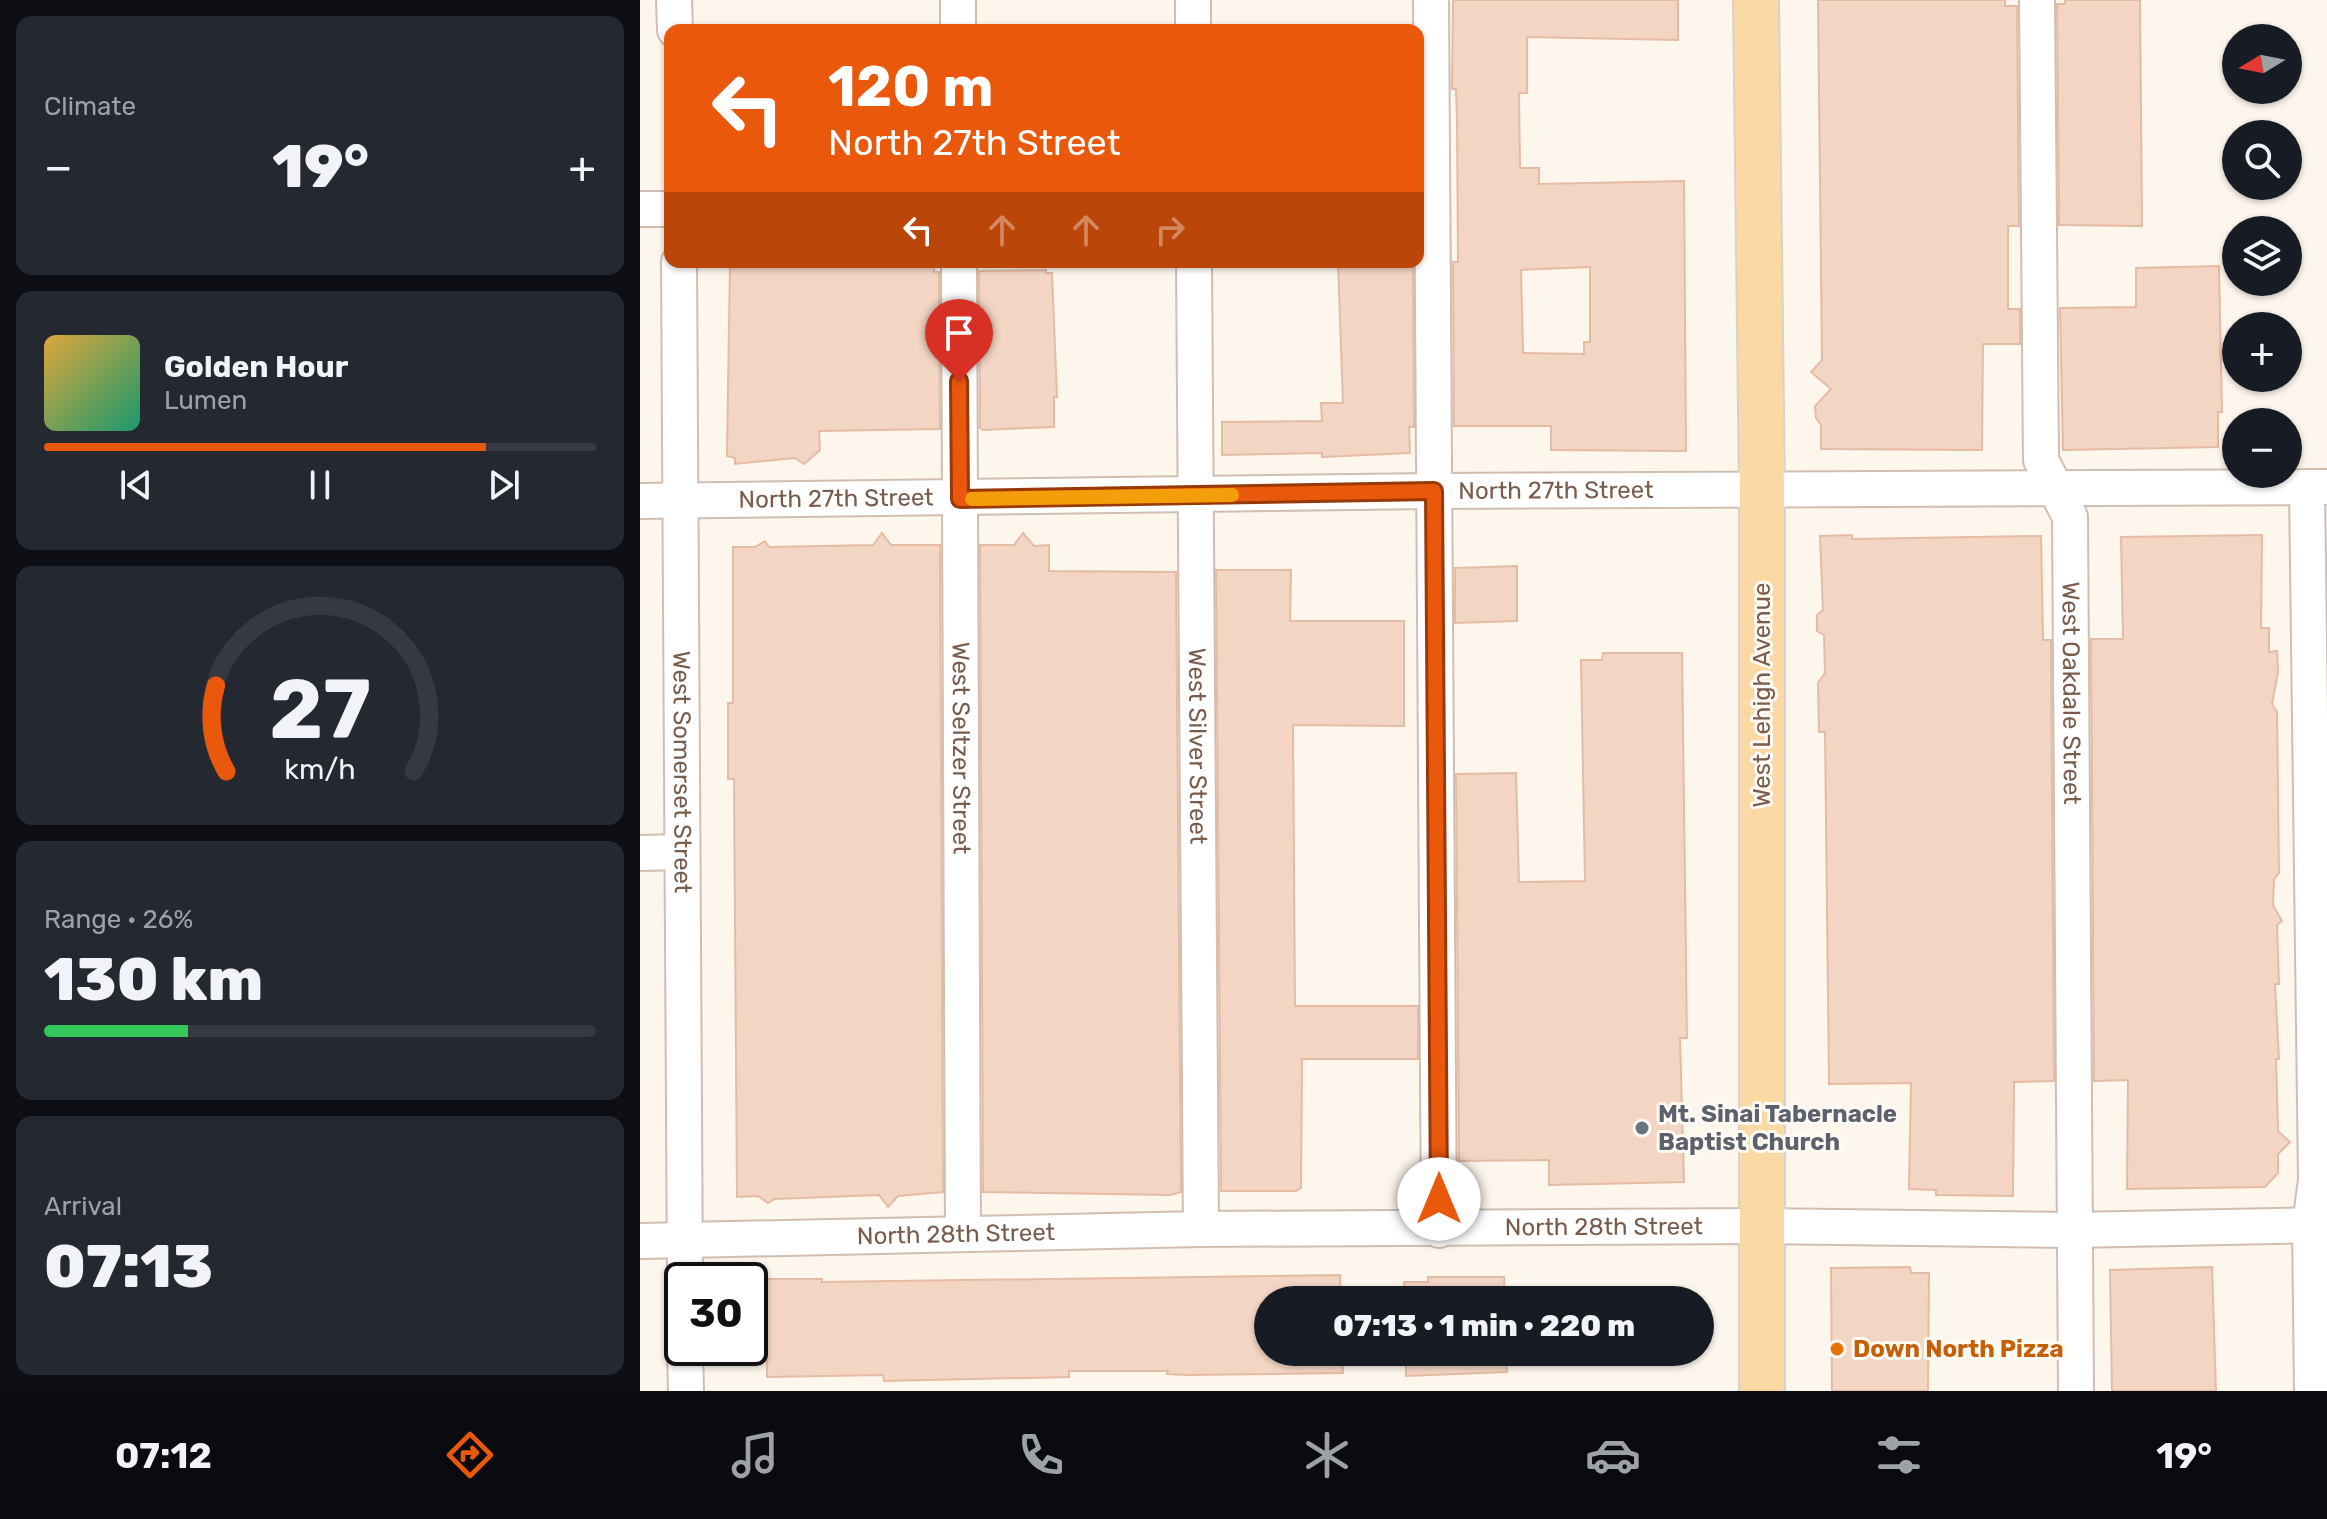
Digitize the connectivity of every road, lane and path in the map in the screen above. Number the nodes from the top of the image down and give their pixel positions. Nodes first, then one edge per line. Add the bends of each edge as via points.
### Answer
1 (674, 0) edge
2 (958, 0) edge
3 (1193, 0) edge
4 (1431, 0) edge
5 (1756, 0) edge
6 (2037, 0) edge
7 (675, 24) edge
8 (958, 24) edge
9 (1193, 24) edge
10 (640, 209) edge
11 (664, 209) edge
12 (679, 268) edge
13 (959, 268) edge
14 (1194, 268) edge
15 (2317, 487) edge
16 (2055, 489) junction
17 (1434, 491) junction
18 (1762, 492) junction
19 (1196, 495) junction
20 (960, 499) junction
21 (680, 500) junction
22 (640, 501) edge
23 (682, 852) junction
24 (640, 853) edge
25 (2319, 1225) edge
26 (1761, 1226) junction
27 (1201, 1229) junction
28 (1439, 1230) junction
29 (2073, 1230) junction
30 (963, 1234) junction
31 (684, 1240) junction
32 (640, 1241) edge
33 (685, 1262) edge
34 (685, 1366) edge
35 (686, 1391) edge
36 (1762, 1391) edge
37 (2076, 1391) edge
38 (2312, 1391) edge

1 - 7 street
2 - 8 street
3 - 9 street
4 - 17 street
5 - 18 main road, West Lehigh Avenue
6 - 16 street, West Oakdale Street via 2041,460
10 - 11 street
12 - 21 street, West Somerset Street
13 - 20 street, West Seltzer Street
14 - 19 street, West Silver Street
15 - 16 street, North 27th Street
15 - 25 street
16 - 18 street, North 27th Street
16 - 29 street, West Oakdale Street via 2070,517
17 - 18 street, North 27th Street
17 - 19 street, North 27th Street
17 - 28 street
18 - 26 main road, West Lehigh Avenue
19 - 20 street, North 27th Street
19 - 27 street, West Silver Street
20 - 21 street, North 27th Street
20 - 30 street, West Seltzer Street
21 - 22 street, North 27th Street
21 - 23 street, West Somerset Street
23 - 24 street
23 - 31 street, West Somerset Street
25 - 29 street, North 28th Street
25 - 38 street
26 - 28 street, North 28th Street
26 - 29 street, North 28th Street
26 - 36 main road, West Lehigh Avenue
27 - 28 street, North 28th Street
27 - 30 street, North 28th Street
29 - 37 street, West Oakdale Street
30 - 31 street, North 28th Street
31 - 32 street, North 28th Street
31 - 33 street, West Somerset Street
34 - 35 street

